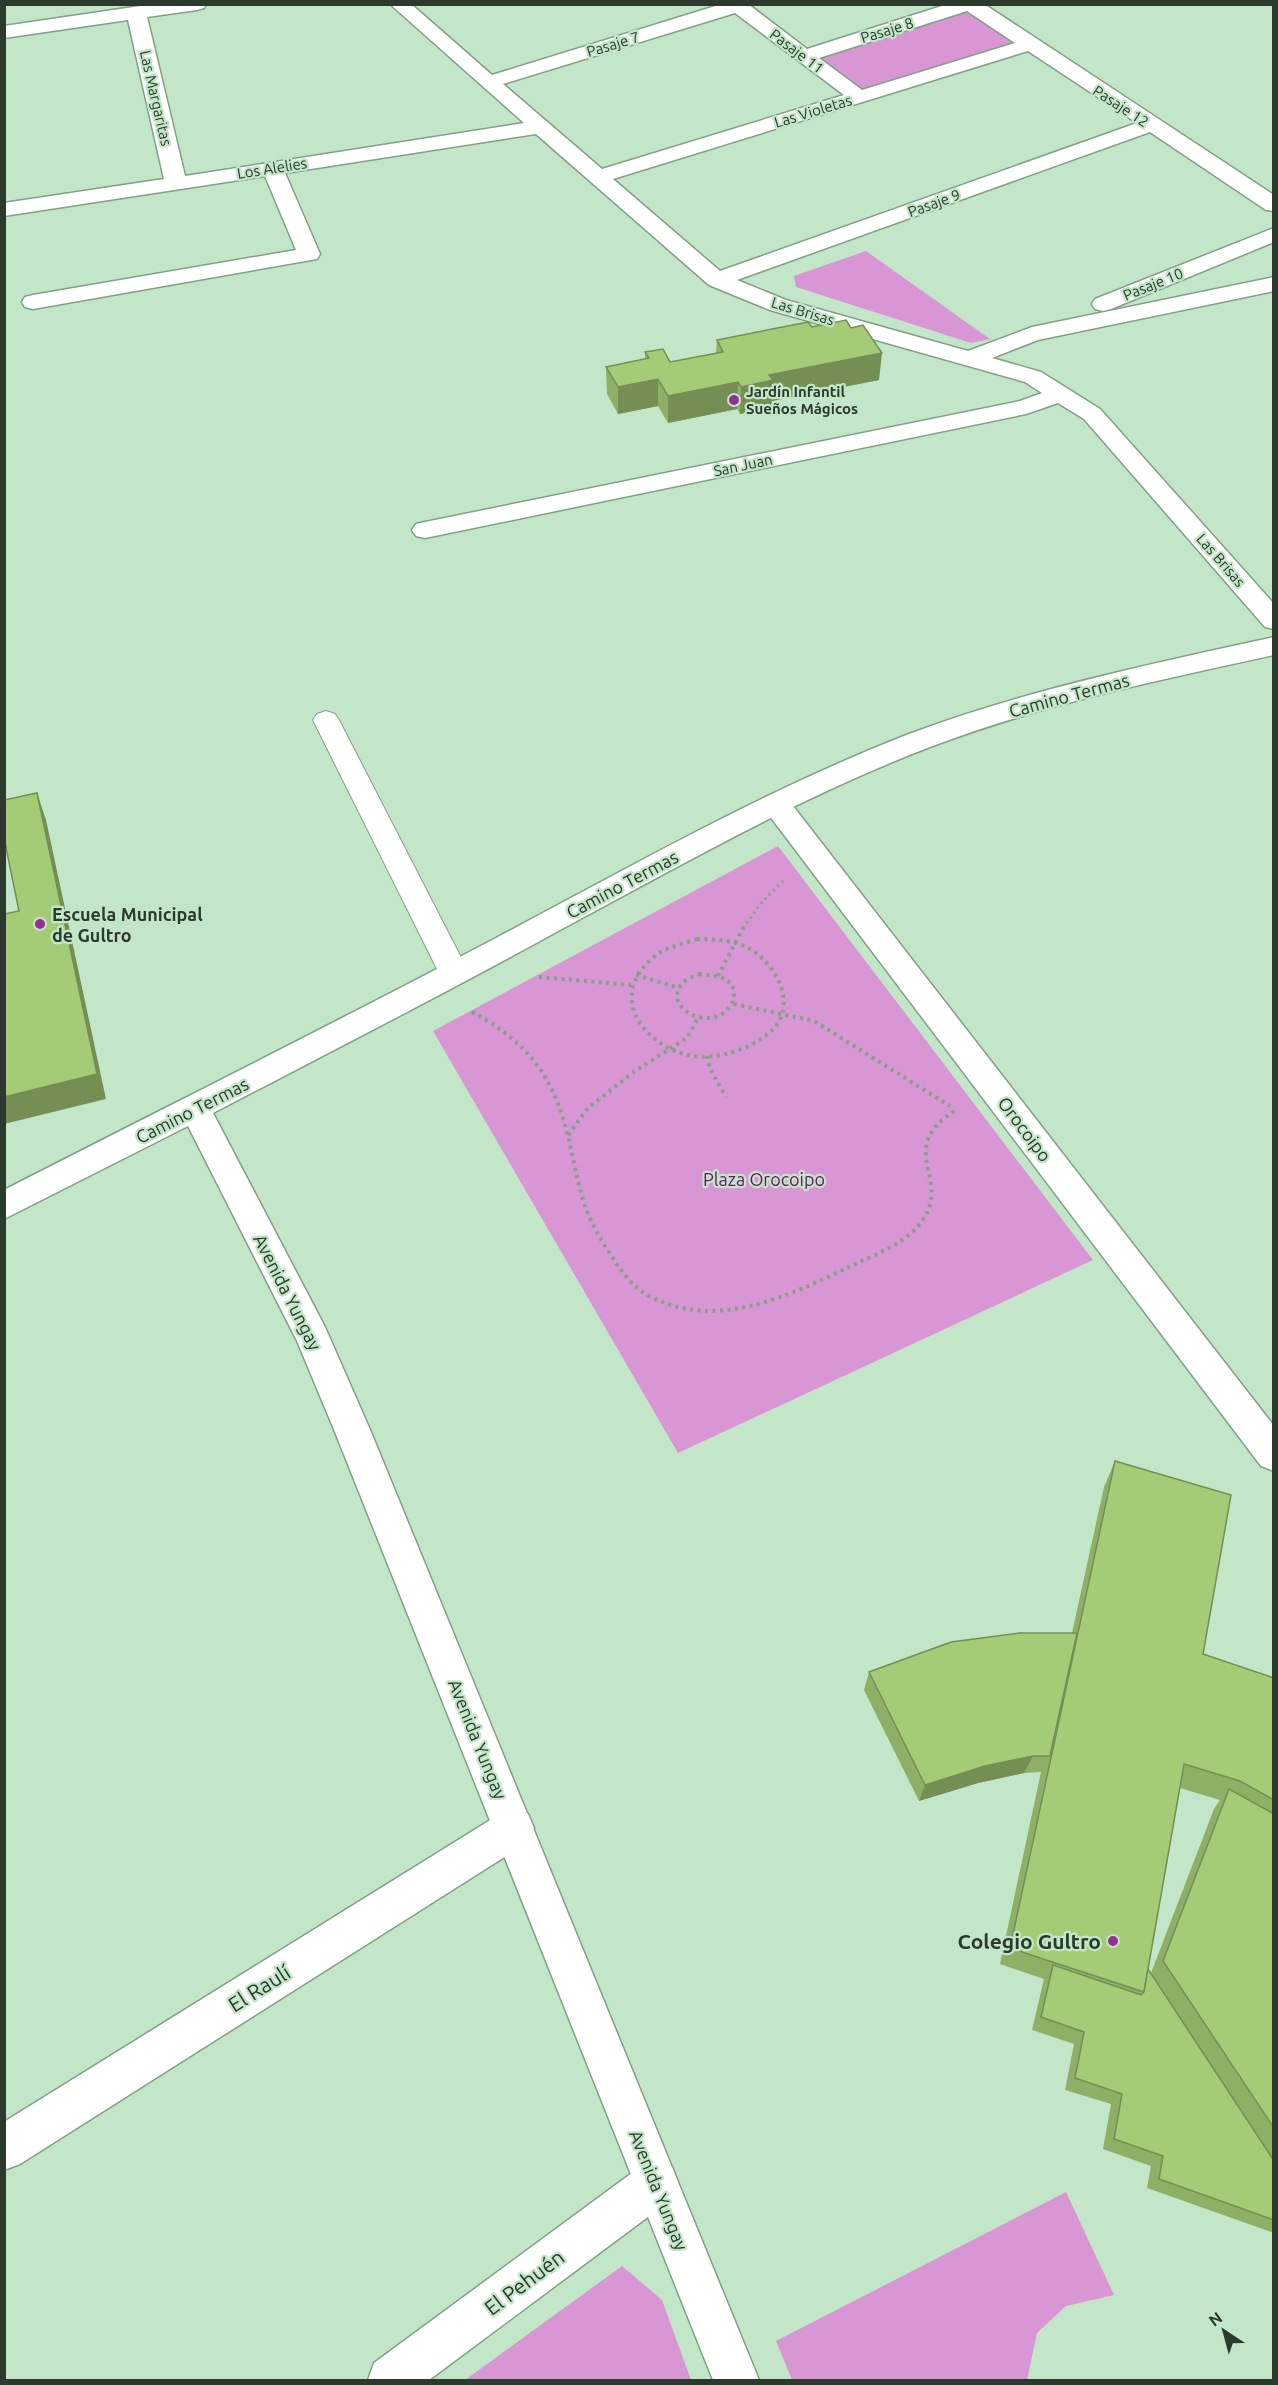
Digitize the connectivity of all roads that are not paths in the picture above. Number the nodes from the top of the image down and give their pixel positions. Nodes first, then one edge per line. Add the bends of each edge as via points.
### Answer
1 (197, 4) edge
2 (399, 4) edge
3 (969, 4) edge
4 (736, 5) edge
5 (136, 13) junction
6 (4, 32) edge
7 (1028, 45) junction
8 (804, 56) junction
9 (489, 82) junction
10 (859, 97) junction
11 (1151, 125) junction
12 (540, 127) junction
13 (272, 168) junction
14 (598, 177) junction
15 (176, 183) junction
16 (1274, 205) edge
17 (4, 210) edge
18 (1274, 234) edge
19 (717, 280) junction
20 (1274, 284) edge
21 (33, 302) dead end
22 (1032, 334) junction
23 (969, 359) junction
24 (1059, 394) junction
25 (425, 530) dead end
26 (1274, 621) edge
27 (1274, 646) edge
28 (326, 720) dead end
29 (776, 804) junction
30 (454, 973) junction
31 (195, 1108) junction
32 (4, 1206) edge
33 (1274, 1455) edge
34 (514, 1828) junction
35 (4, 2148) edge
36 (656, 2183) junction
37 (391, 2380) edge
38 (736, 2380) edge

1 - 5 street
2 - 9 street, Las Brisas
3 - 7 street, Pasaje 12
3 - 8 street, Pasaje 8
4 - 8 street, Pasaje 11
4 - 9 street, Pasaje 7
5 - 6 street
5 - 15 street, Las Margaritas
7 - 10 street, Las Violetas
7 - 11 street, Pasaje 12
8 - 10 street, Pasaje 11
9 - 12 street, Las Brisas
10 - 14 street, Las Violetas
11 - 16 street, Pasaje 12
11 - 19 street, Pasaje 9
12 - 13 street, Los Alelies
12 - 14 street, Las Brisas
13 - 15 street, Los Alelies
13 - 21 street via 309,254
14 - 19 street, Las Brisas
15 - 17 street, Los Alelies
18 - 22 street, Pasaje 10
19 - 23 street, Las Brisas via 778,305
20 - 22 street, Pasaje 10
22 - 23 street, Pasaje 10
23 - 24 street, Las Brisas via 1033,377
24 - 25 street, San Juan via 1026,407
24 - 26 street, Las Brisas via 1092,414
27 - 29 street, Camino Termas via 1112,682 985,719 857,766
28 - 30 lane
29 - 30 street, Camino Termas
29 - 33 street, Orocoipo
30 - 31 street, Camino Termas
31 - 32 street, Camino Termas
31 - 34 street, Avenida Yungay via 313,1338
34 - 35 street, El Raulí
34 - 36 street, Avenida Yungay
36 - 37 street, El Pehuén
36 - 38 street, Avenida Yungay

